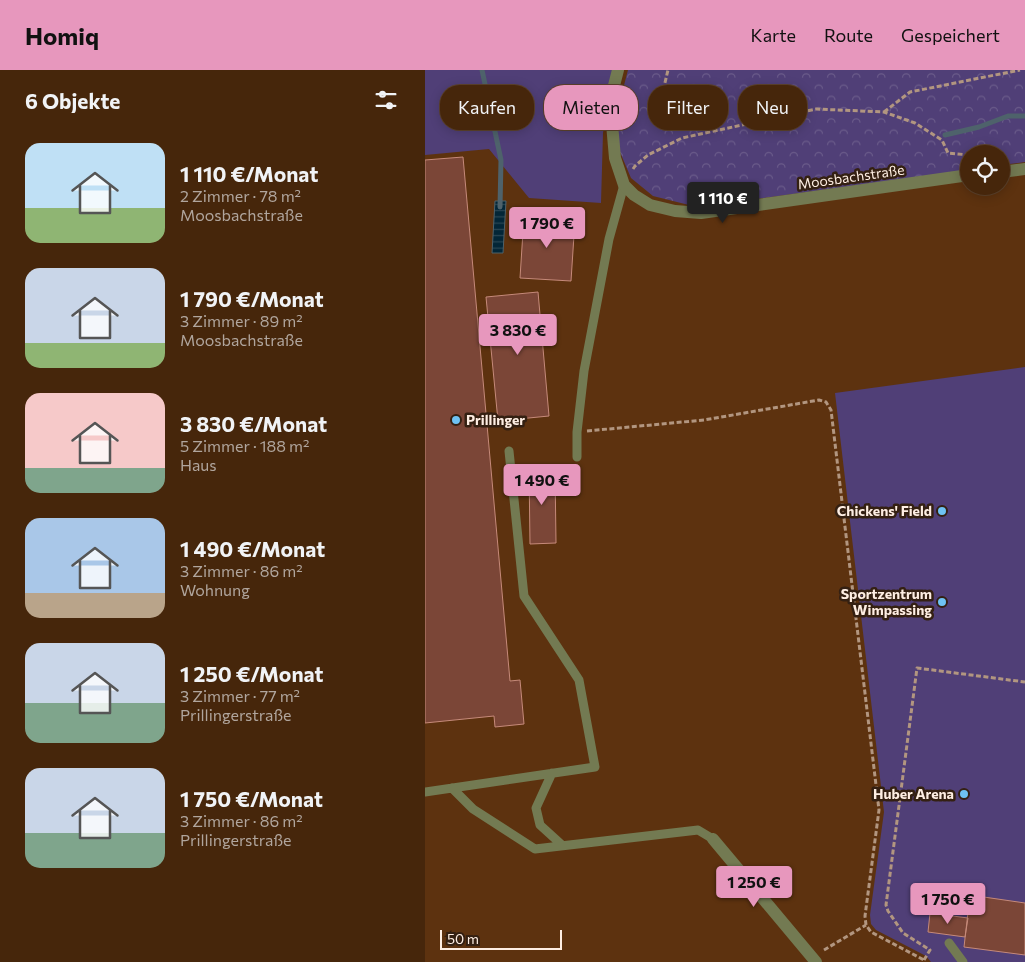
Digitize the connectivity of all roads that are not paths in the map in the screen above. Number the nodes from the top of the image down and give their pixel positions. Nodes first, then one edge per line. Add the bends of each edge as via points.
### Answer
1 (618, 70) edge
2 (1025, 169) edge
3 (1010, 171) edge
4 (960, 176) edge
5 (624, 185) junction
6 (509, 451) dead end
7 (577, 457) dead end
8 (552, 773) junction
9 (452, 788) junction
10 (425, 792) edge
11 (713, 839) joint
12 (562, 846) junction
13 (949, 943) dead end
14 (815, 960) edge
15 (963, 962) edge

1 - 5 street via 610,101 615,158
2 - 3 street
4 - 5 street, Moosbachstraße via 701,213 651,205
5 - 7 lane via 609,239 584,371
6 - 8 lane via 524,596 579,680 595,767
8 - 9 lane
8 - 12 lane via 536,808 540,825
9 - 10 lane
9 - 12 lane via 473,809 535,848
11 - 12 lane via 698,830
11 - 14 street
13 - 15 lane

